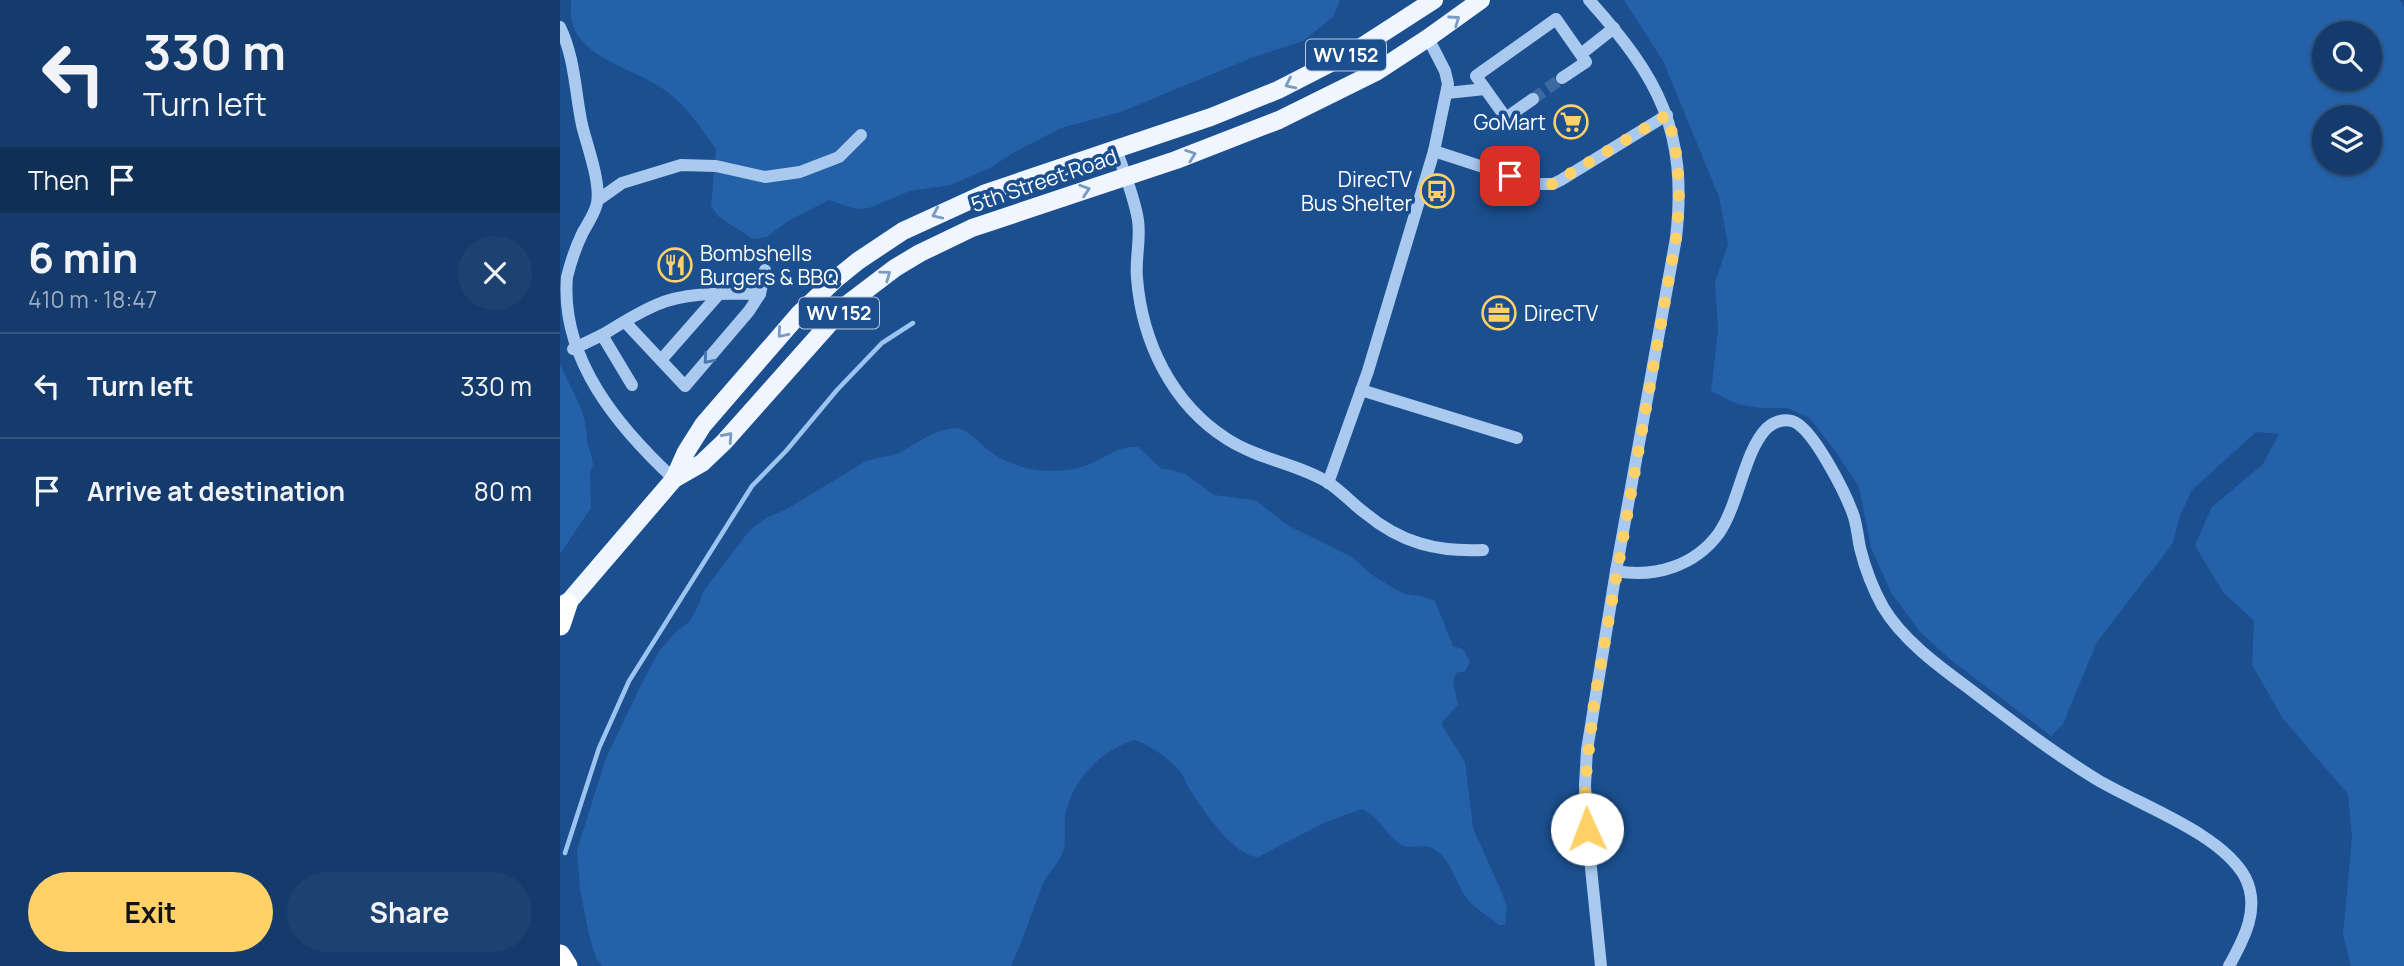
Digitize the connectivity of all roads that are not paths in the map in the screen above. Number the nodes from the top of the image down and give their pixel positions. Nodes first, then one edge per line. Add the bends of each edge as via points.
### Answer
1 (1434, 0) edge
2 (1481, 0) edge
3 (1589, 0) edge
4 (560, 27) edge
5 (1614, 28) junction
6 (1428, 38) junction
7 (1581, 54) junction
8 (1562, 78) tunnel mouth
9 (1485, 89) junction
10 (1447, 93) junction
11 (1533, 99) tunnel mouth
12 (1667, 115) junction
13 (861, 135) dead end
14 (1116, 149) junction
15 (1434, 151) junction
16 (1126, 176) junction
17 (598, 200) junction
18 (765, 270) dead end
19 (719, 293) junction
20 (760, 294) junction
21 (625, 322) junction
22 (602, 335) junction
23 (573, 349) junction
24 (661, 360) junction
25 (632, 385) dead end
26 (1361, 390) junction
27 (1517, 438) dead end
28 (674, 479) junction
29 (1328, 483) junction
30 (1483, 550) dead end
31 (1616, 571) junction
32 (564, 608) edge
33 (560, 625) edge
34 (560, 955) edge
35 (567, 966) edge
36 (1601, 966) edge
37 (2229, 966) edge

1 -> 14 main road, 5th Street Road / WV 152 via 1358,49 1278,90
6 -> 2 main road, 5th Street Road / WV 152
3 - 5 street
4 - 17 street via 575,72
5 - 7 street
5 - 12 street via 1646,70
6 - 10 street via 1446,71
16 -> 6 main road, 5th Street Road / WV 152 via 1279,120 1376,72
7 - 8 street via 1586,62
7 - 9 street via 1556,19 1476,76
9 - 10 street
9 - 11 street via 1506,118
10 - 15 street
12 - 15 street via 1561,180 1545,185
12 - 31 street via 1677,155 1680,208
13 - 17 street via 839,157 800,172 765,177 716,166 681,165 622,183
14 - 16 street
14 -> 28 main road, 5th Street Road / WV 152 via 954,207 903,231 858,261 809,304 703,425
15 - 26 street
28 -> 16 main road, 5th Street Road / WV 152 via 702,463 724,442 845,306 895,268 972,228
16 - 29 street via 1138,221 1137,277 1143,317 1167,377 1193,411 1226,439
17 - 23 street via 567,280 566,312
18 - 20 street
19 - 20 street
19 - 21 street via 657,305
19 - 24 street
20 -> 24 street via 685,386
21 - 22 street
21 - 24 street
22 - 23 street
22 - 25 street
23 - 28 street via 596,393
26 - 27 street
26 - 29 street
28 - 32 main road, 5th Street Road / WV 152
29 - 30 street via 1380,525 1410,542 1442,550
31 - 36 street via 1585,785
31 - 37 street via 1653,573 1682,564 1704,550 1725,523 1766,430 1782,421 1798,424 1815,440 1845,498 1874,588 1906,636 1965,686 2074,764 2214,844 2236,864 2250,890 2251,919
32 - 33 highway
34 - 35 highway

